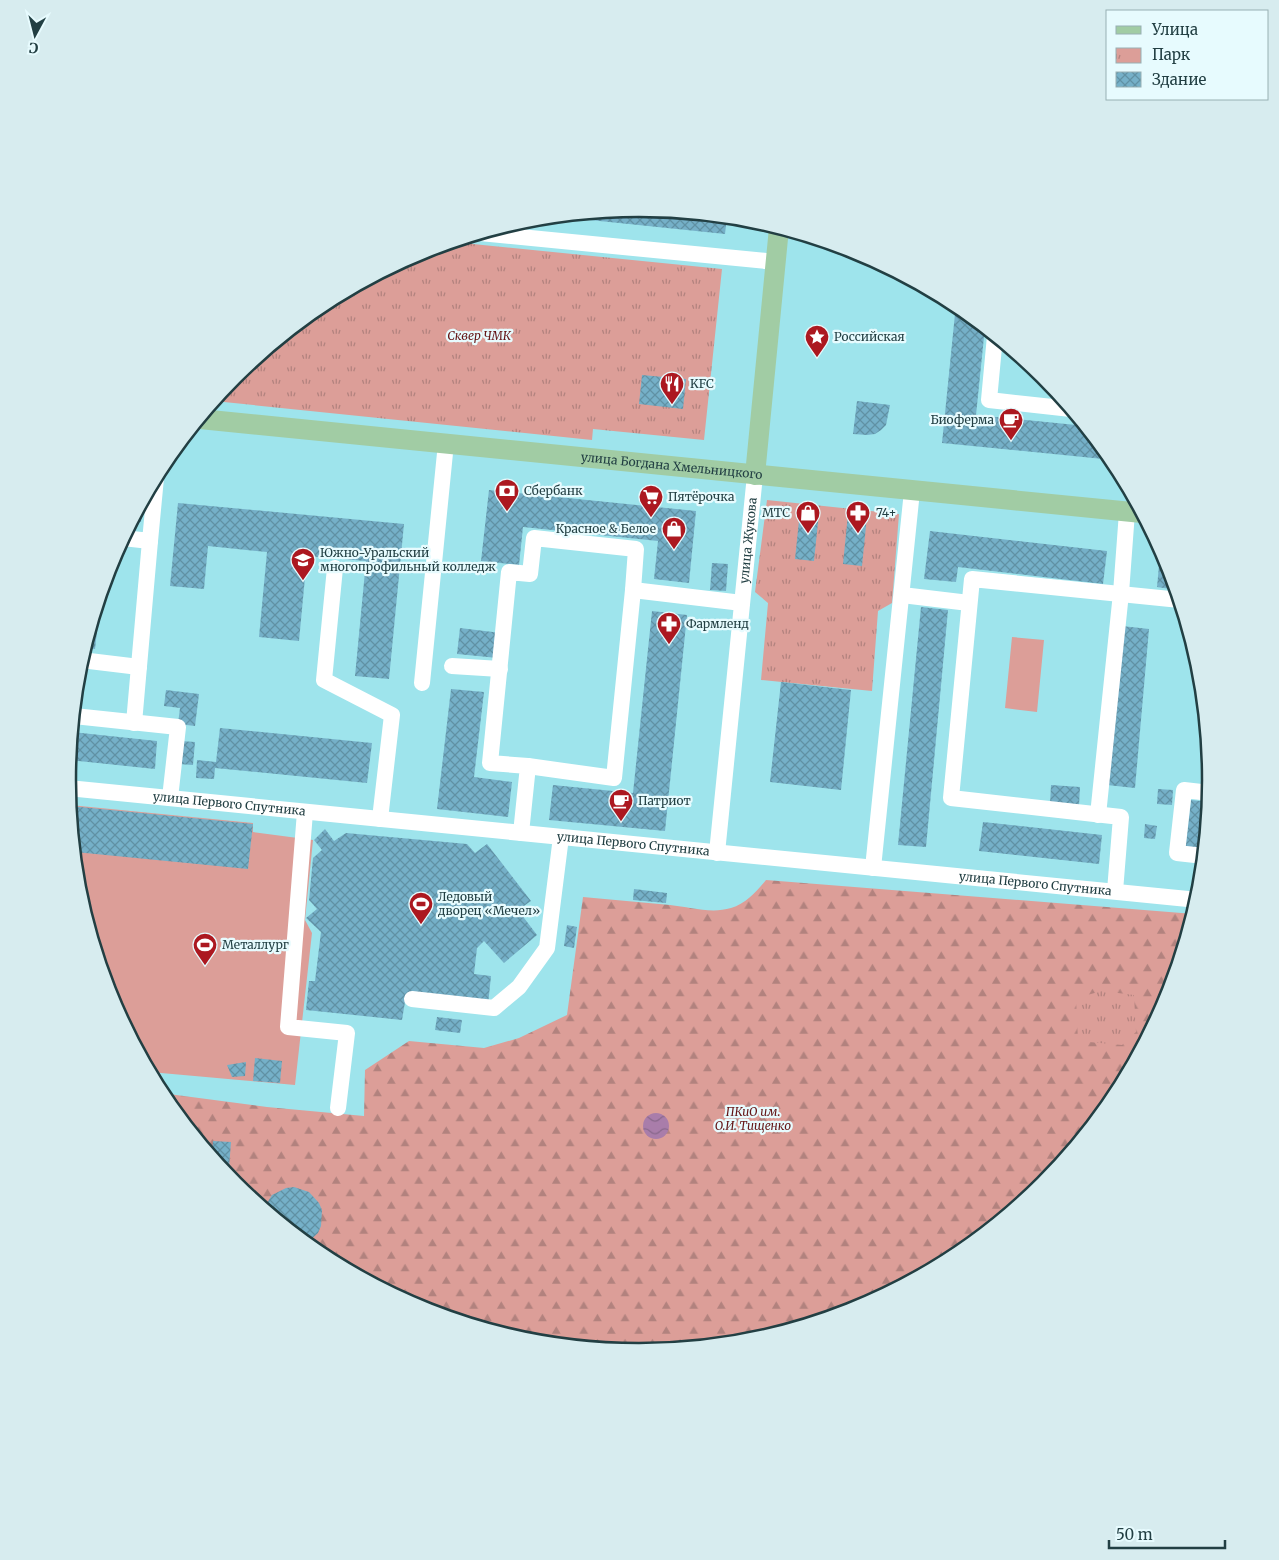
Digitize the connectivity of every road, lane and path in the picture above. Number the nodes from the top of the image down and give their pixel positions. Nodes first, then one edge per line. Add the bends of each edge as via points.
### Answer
1 (499, 235) edge
2 (778, 235) edge
3 (776, 262) junction
4 (994, 343) edge
5 (1062, 408) edge
6 (207, 420) edge
7 (446, 443) junction
8 (755, 475) junction
9 (912, 491) junction
10 (154, 494) edge
11 (1135, 512) edge
12 (130, 539) edge
13 (150, 541) junction
14 (335, 568) dead end
15 (633, 590) junction
16 (1121, 593) junction
17 (902, 595) junction
18 (1173, 599) edge
19 (742, 603) junction
20 (969, 604) junction
21 (89, 661) edge
22 (452, 666) dead end
23 (139, 667) junction
24 (500, 669) junction
25 (422, 683) dead end
26 (80, 717) edge
27 (134, 722) junction
28 (528, 766) junction
29 (76, 789) edge
30 (1203, 792) edge
31 (170, 798) junction
32 (305, 812) junction
33 (1098, 816) junction
34 (380, 819) junction
35 (521, 833) junction
36 (560, 837) junction
37 (717, 853) junction
38 (1198, 855) edge
39 (873, 868) junction
40 (1115, 891) junction
41 (1190, 899) edge
42 (412, 999) dead end
43 (338, 1108) dead end

1 - 3 street
2 - 3 main road, улица Жукова
3 - 8 main road, улица Жукова
4 - 5 street via 989,400
6 - 7 main road, улица Богдана Хмельницкого
7 - 8 main road, улица Богдана Хмельницкого
7 - 25 street
8 - 9 main road, улица Богдана Хмельницкого
8 - 19 street, улица Жукова
9 - 11 main road, улица Богдана Хмельницкого
9 - 17 street
10 - 13 street
11 - 16 street
12 - 13 street
13 - 23 street
14 - 34 street via 324,680 392,715
15 - 19 street
15 - 24 street via 636,549 534,538 530,574 509,572
15 - 28 street via 614,778
16 - 18 street
16 - 20 street via 972,580
16 - 33 street
17 - 20 street
17 - 39 street
19 - 37 street, улица Жукова
20 - 33 street via 951,798
21 - 23 street
22 - 24 street
23 - 27 street
24 - 28 street via 490,763
26 - 27 street
27 - 31 street via 178,727
28 - 35 street
29 - 31 street, улица Первого Спутника
30 - 38 street via 1184,790 1177,853
31 - 32 street, улица Первого Спутника
32 - 34 street, улица Первого Спутника
32 - 43 street via 288,1027 347,1033
33 - 40 street via 1121,817
34 - 35 street, улица Первого Спутника
35 - 36 street, улица Первого Спутника
36 - 37 street, улица Первого Спутника
36 - 42 street via 547,948 519,987 494,1008
37 - 39 street, улица Первого Спутника
39 - 40 street, улица Первого Спутника
40 - 41 street, улица Первого Спутника

